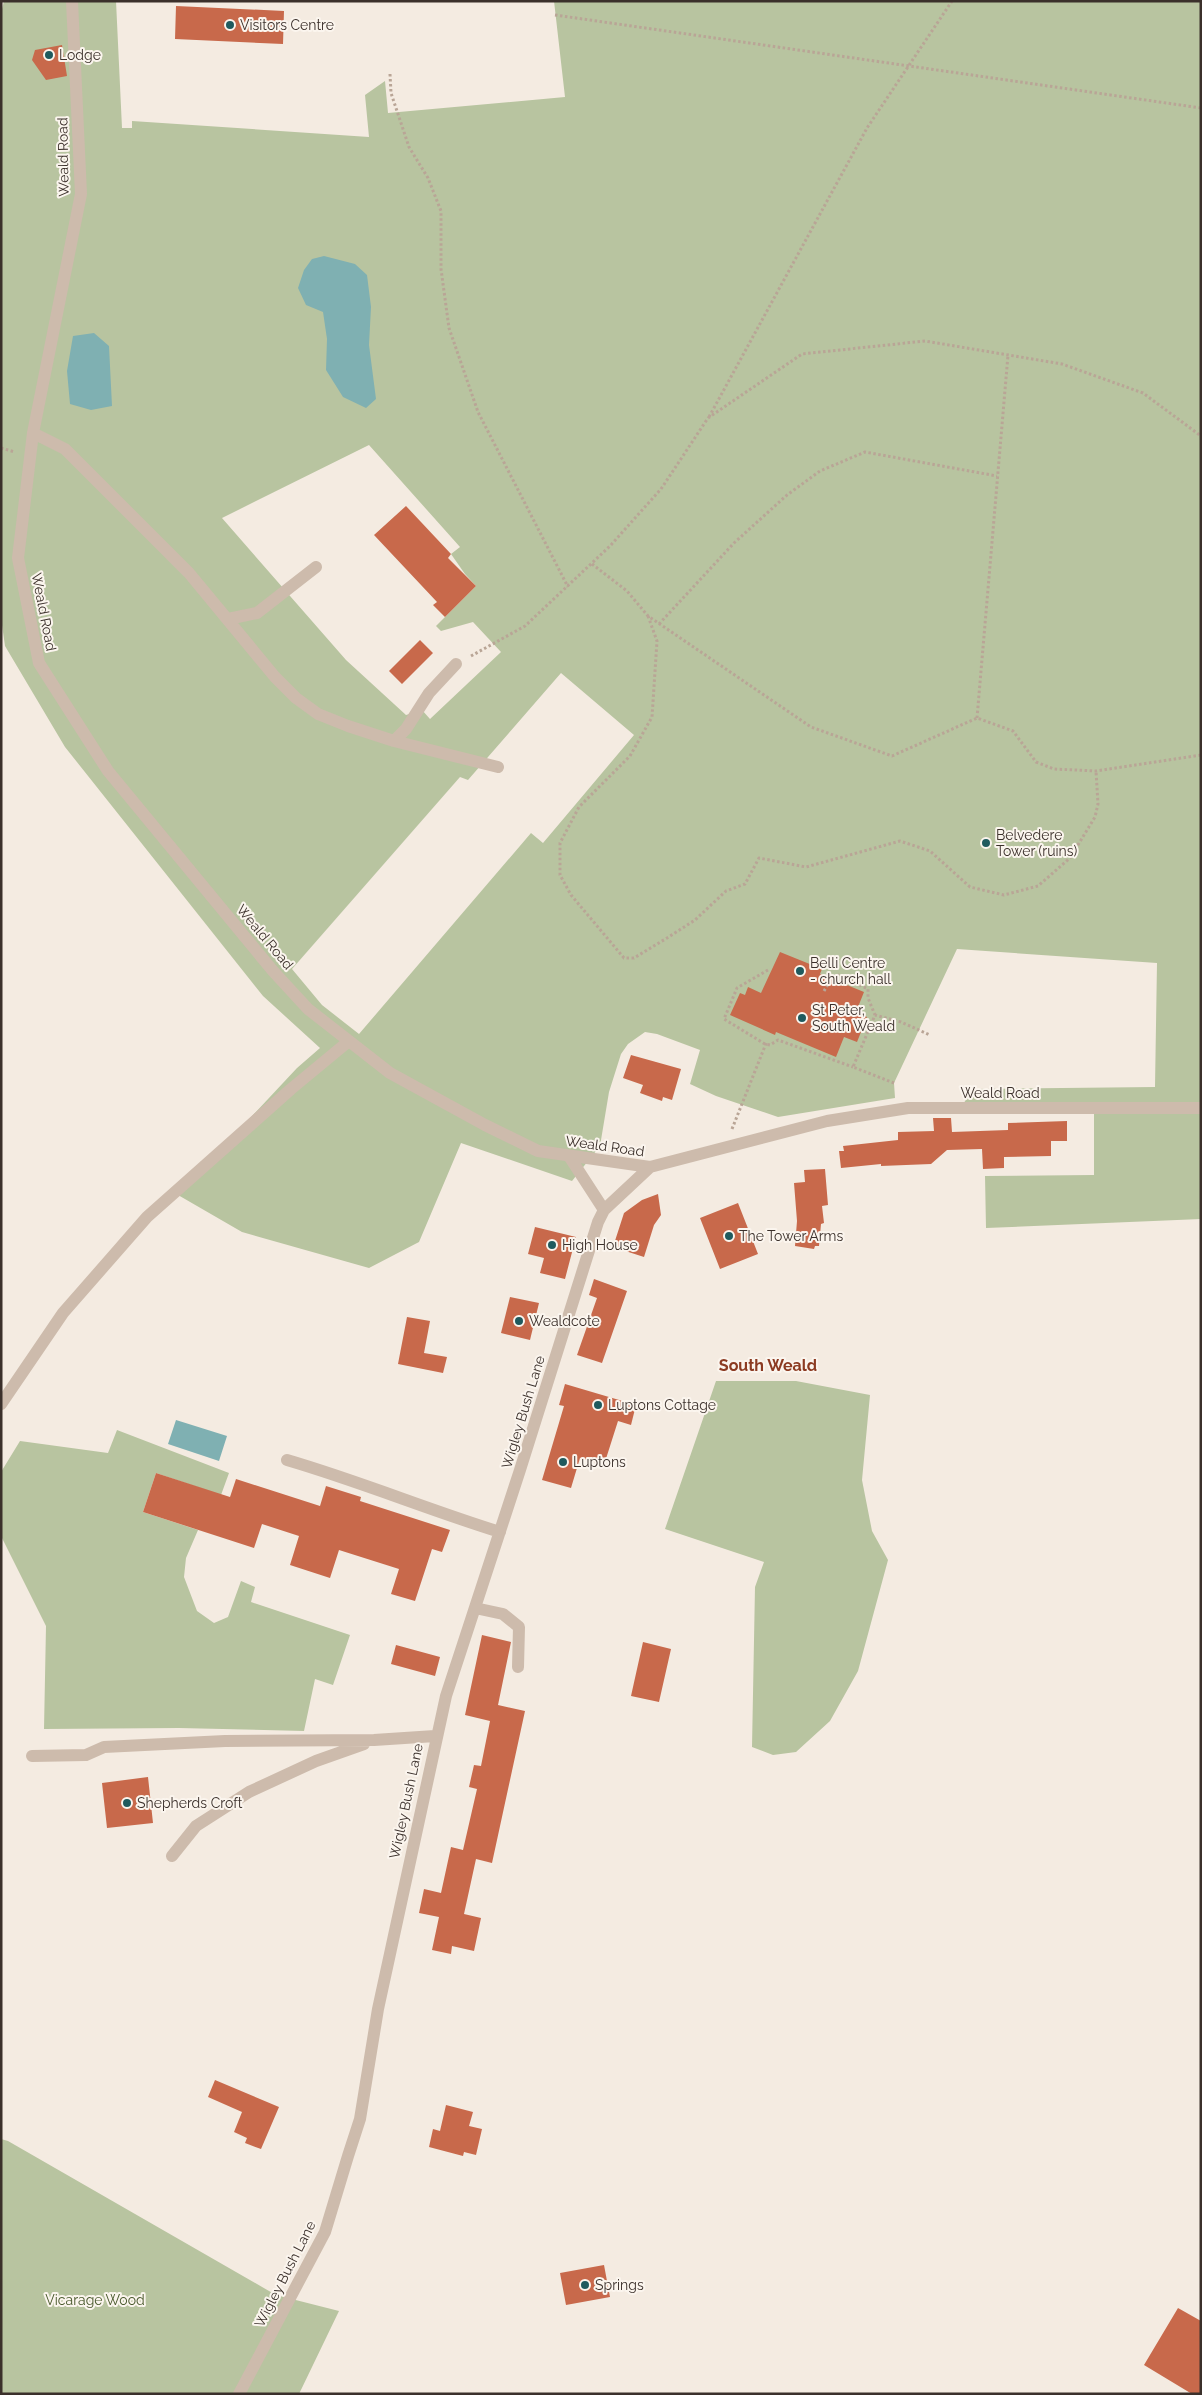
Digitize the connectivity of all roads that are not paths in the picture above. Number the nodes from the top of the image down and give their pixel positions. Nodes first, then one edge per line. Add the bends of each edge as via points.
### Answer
1 (72, 1) edge
2 (34, 433) junction
3 (316, 567) dead end
4 (228, 619) junction
5 (456, 664) road end
6 (394, 741) junction
7 (498, 767) dead end
8 (349, 1041) junction
9 (1201, 1108) edge
10 (569, 1156) junction
11 (650, 1167) junction
12 (604, 1210) junction
13 (1, 1404) edge
14 (287, 1460) dead end
15 (500, 1532) junction
16 (475, 1608) junction
17 (518, 1667) dead end
18 (435, 1736) junction
19 (374, 1740) junction
20 (32, 1756) dead end
21 (172, 1856) dead end
22 (239, 2394) edge

1 - 2 street, Weald Road via 81,194
2 - 4 street via 65,449 189,573
2 - 8 street, Weald Road via 18,558 39,663 114,779 273,971 308,1008
3 - 4 street via 257,613
4 - 6 street via 296,698 318,714
5 - 6 street via 429,693 406,729
6 - 7 street
8 - 10 street, Weald Road via 390,1073 485,1126 538,1151
8 - 13 street via 147,1217 62,1314
9 - 11 street, Weald Road via 908,1108 827,1122
10 - 11 street, Weald Road
10 - 12 street
11 - 12 street, Wigley Bush Lane
12 - 15 street, Wigley Bush Lane
14 - 15 street
15 - 16 street, Wigley Bush Lane
16 - 17 street via 503,1614 519,1627
16 - 18 street, Wigley Bush Lane
18 - 19 street
18 - 22 street, Wigley Bush Lane via 378,2009 360,2119 325,2232
19 - 20 street via 215,1741 104,1747 86,1755
19 - 21 street via 316,1761 248,1792 196,1826

